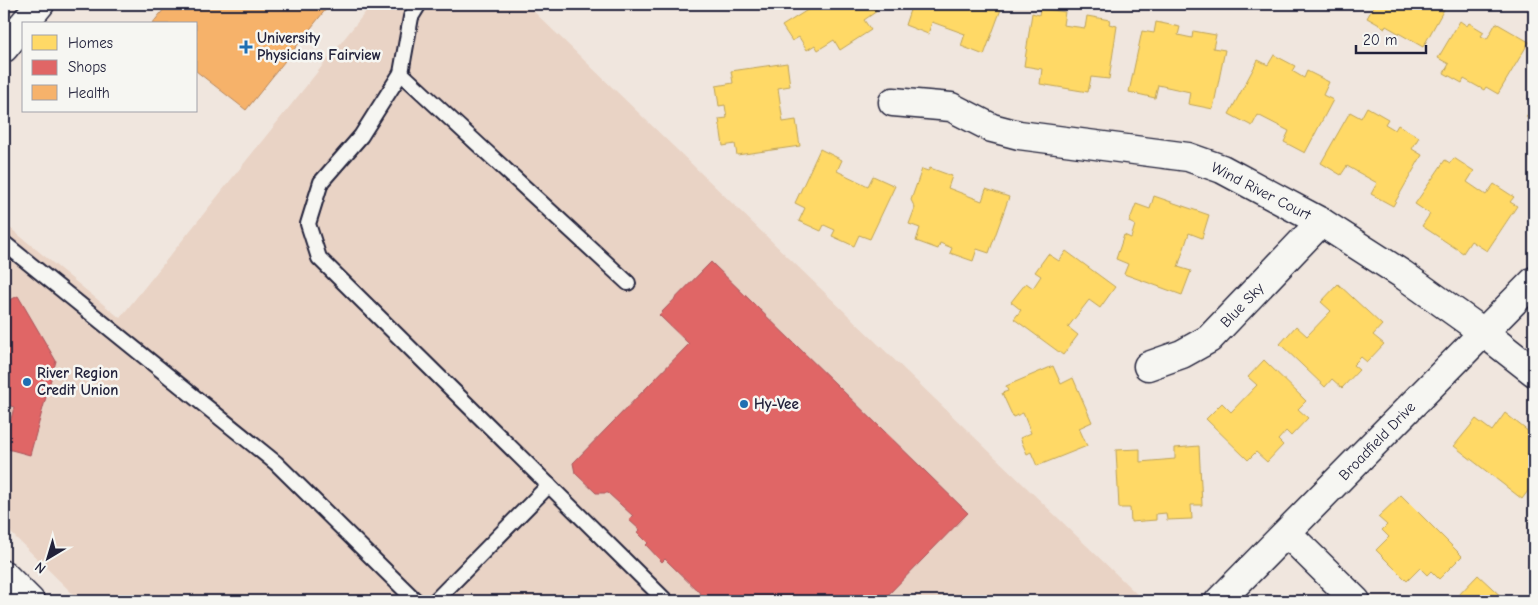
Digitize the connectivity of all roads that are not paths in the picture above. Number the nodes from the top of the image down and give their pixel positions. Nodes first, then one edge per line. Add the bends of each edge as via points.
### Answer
1 (40, 4) edge
2 (419, 4) edge
3 (25, 22) edge
4 (22, 26) edge
5 (4, 48) edge
6 (401, 72) junction
7 (893, 102) dead end
8 (1322, 222) junction
9 (4, 243) edge
10 (1534, 281) edge
11 (628, 283) dead end
12 (1483, 332) junction
13 (1148, 366) dead end
14 (1534, 372) edge
15 (549, 485) junction
16 (1287, 533) junction
17 (4, 575) edge
18 (30, 601) edge
19 (416, 601) edge
20 (435, 601) edge
21 (666, 601) edge
22 (1219, 601) edge
23 (1356, 601) edge

1 - 3 street
2 - 6 lane via 411,17
4 - 5 street
6 - 11 lane
6 - 15 lane via 361,136 321,182 308,224 319,258
7 - 8 street, Wind River Court via 951,107 992,128 1019,135 1188,157 1222,169
8 - 12 street, Wind River Court
8 - 13 street, Blue Sky via 1209,339 1182,354
9 - 19 lane via 276,463
10 - 12 street, Broadfield Drive
12 - 14 street, Wind River Court
12 - 16 street, Broadfield Drive
15 - 20 lane
15 - 21 lane
16 - 22 street, Broadfield Drive
16 - 23 street
17 - 18 street

